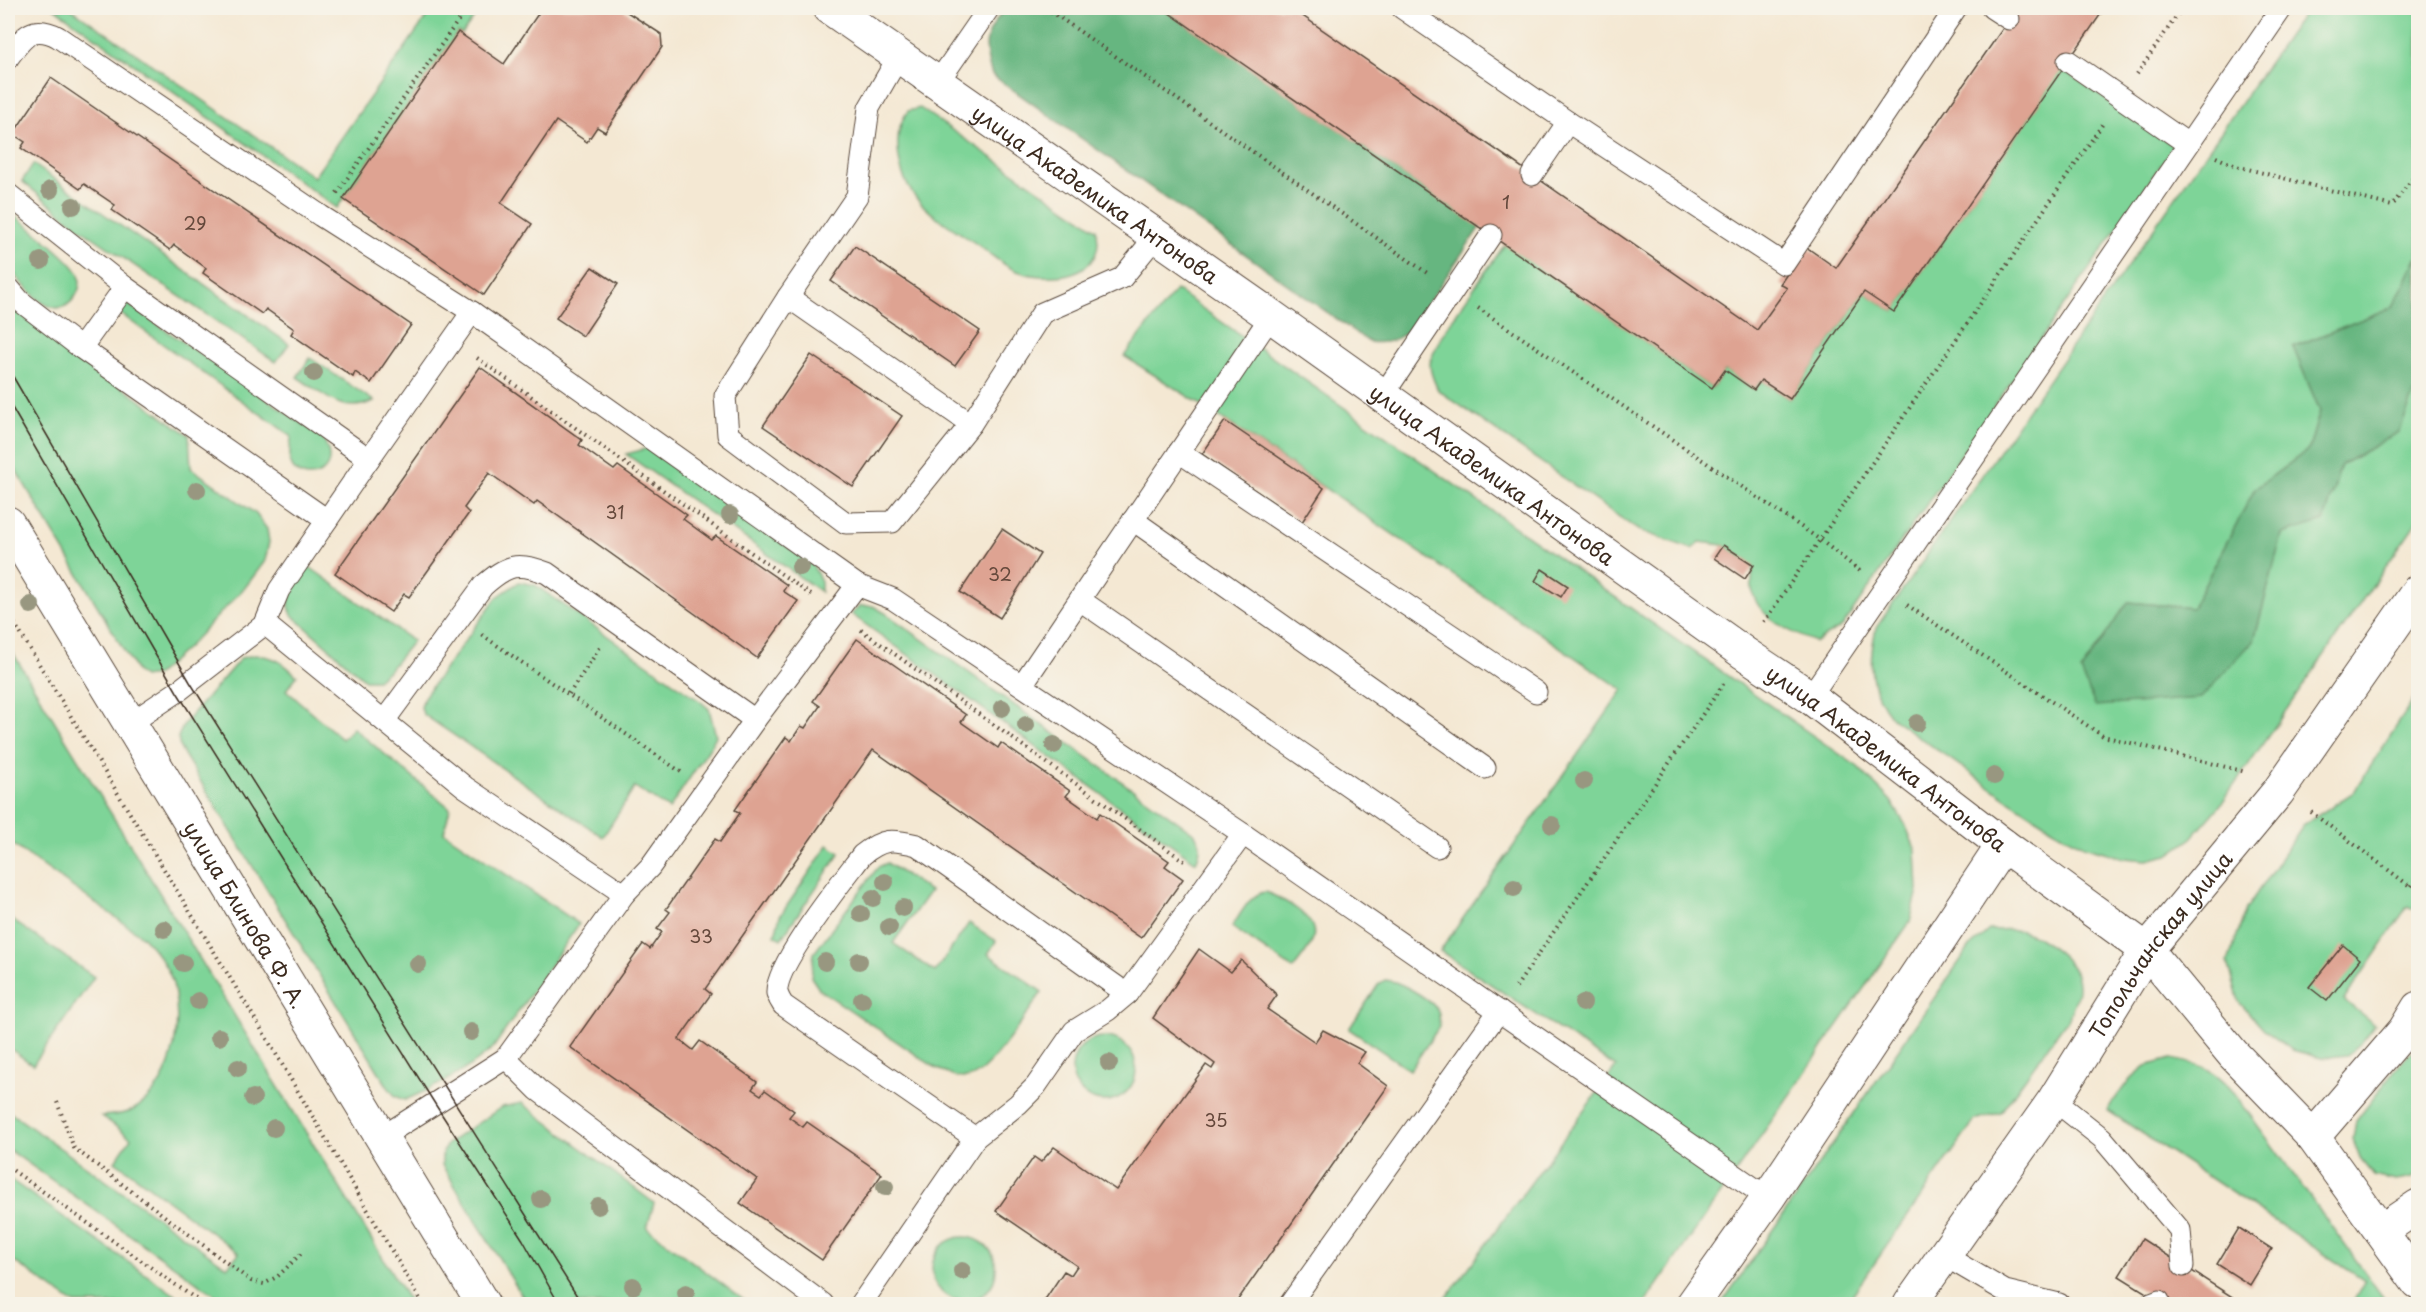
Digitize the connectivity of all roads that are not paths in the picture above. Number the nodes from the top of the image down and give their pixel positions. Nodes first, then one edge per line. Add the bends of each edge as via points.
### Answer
1 (830, 8) edge
2 (989, 8) edge
3 (1402, 8) edge
4 (1956, 8) edge
5 (2282, 8) edge
6 (899, 56) junction
7 (8, 58) edge
8 (2068, 61) dead end
9 (938, 82) junction
10 (1568, 122) junction
11 (2188, 144) junction
12 (1532, 175) dead end
13 (8, 194) edge
14 (1491, 235) dead end
15 (1156, 236) junction
16 (8, 287) edge
17 (124, 287) junction
18 (788, 297) junction
19 (472, 312) junction
20 (1271, 316) junction
21 (81, 348) junction
22 (1383, 395) junction
23 (971, 424) junction
24 (1179, 452) junction
25 (369, 459) junction
26 (327, 520) junction
27 (1133, 520) junction
28 (8, 523) edge
29 (857, 585) junction
30 (2418, 591) edge
31 (1080, 600) junction
32 (265, 624) junction
33 (1022, 685) junction
34 (1536, 692) dead end
35 (1810, 697) junction
36 (755, 720) junction
37 (384, 721) junction
38 (129, 724) junction
39 (1485, 768) dead end
40 (1243, 834) junction
41 (2003, 845) junction
42 (1437, 847) dead end
43 (624, 894) junction
44 (2147, 950) junction
45 (1127, 994) junction
46 (1499, 1011) junction
47 (2414, 1024) edge
48 (506, 1058) junction
49 (2054, 1100) junction
50 (382, 1137) junction
51 (2313, 1137) junction
52 (975, 1138) junction
53 (1768, 1198) junction
54 (2418, 1206) edge
55 (2381, 1231) junction
56 (1945, 1256) junction
57 (2183, 1266) dead end
58 (2418, 1282) edge
59 (483, 1305) edge
60 (823, 1305) edge
61 (861, 1305) edge
62 (1290, 1305) edge
63 (1693, 1305) edge
64 (1910, 1305) edge
65 (2059, 1305) edge

1 - 6 main road, улица Академика Антонова
2 - 9 lane
3 - 10 lane
4 - 10 lane via 1784,264
5 - 11 lane
6 - 9 main road, улица Академика Антонова
6 - 18 lane via 869,108 857,196
7 - 19 lane via 32,31 45,30 58,37 321,216
8 - 11 lane
9 - 15 main road, улица Академика Антонова
10 - 12 lane
11 - 35 lane
13 - 17 lane
14 - 22 lane
15 - 20 main road, улица Академика Антонова
15 - 23 lane via 1122,278 1042,314
16 - 21 lane via 20,301
17 - 21 lane
17 - 25 lane
18 - 23 lane
18 - 23 lane via 724,396 728,435 846,523 892,522
19 - 25 lane
19 - 29 lane
20 - 22 main road, улица Академика Антонова
20 - 24 lane
21 - 26 lane
22 - 35 main road, улица Академика Антонова
24 - 27 lane
24 - 34 lane
25 - 26 lane
26 - 32 lane via 279,590
27 - 31 lane
27 - 39 lane
28 - 38 main road, улица Блинова Ф. А.
29 - 33 lane via 893,599
29 - 36 lane
30 - 44 main road, Топольчанская улица via 2278,792
31 - 33 lane
31 - 42 lane
32 - 37 lane
32 - 38 lane
33 - 40 lane
35 - 41 main road, улица Академика Антонова
36 - 37 lane via 547,573 526,565 504,568 483,586
36 - 43 lane via 650,867
37 - 43 lane via 465,787
38 - 50 main road, улица Блинова Ф. А.
40 - 45 lane
40 - 46 lane
41 - 44 main road, улица Академика Антонова
41 - 53 main road
43 - 48 lane
44 - 49 main road, Топольчанская улица
44 - 51 main road, улица Академика Антонова via 2233,1054
45 - 52 lane via 1074,1031 1036,1086
45 - 52 lane via 917,845 896,840 877,843 862,855 790,956 777,992 783,1005
46 - 53 lane
46 - 62 lane
47 - 51 main road
48 - 50 lane
48 - 60 lane via 538,1090
49 - 56 main road, Топольчанская улица
49 - 57 lane via 2102,1138 2180,1230
50 - 59 main road, улица Блинова Ф. А.
51 - 55 main road, улица Академика Антонова
52 - 61 lane
53 - 63 main road
54 - 55 main road
55 - 58 main road, улица Академика Антонова
56 - 64 main road, Топольчанская улица
56 - 65 lane via 2005,1291

